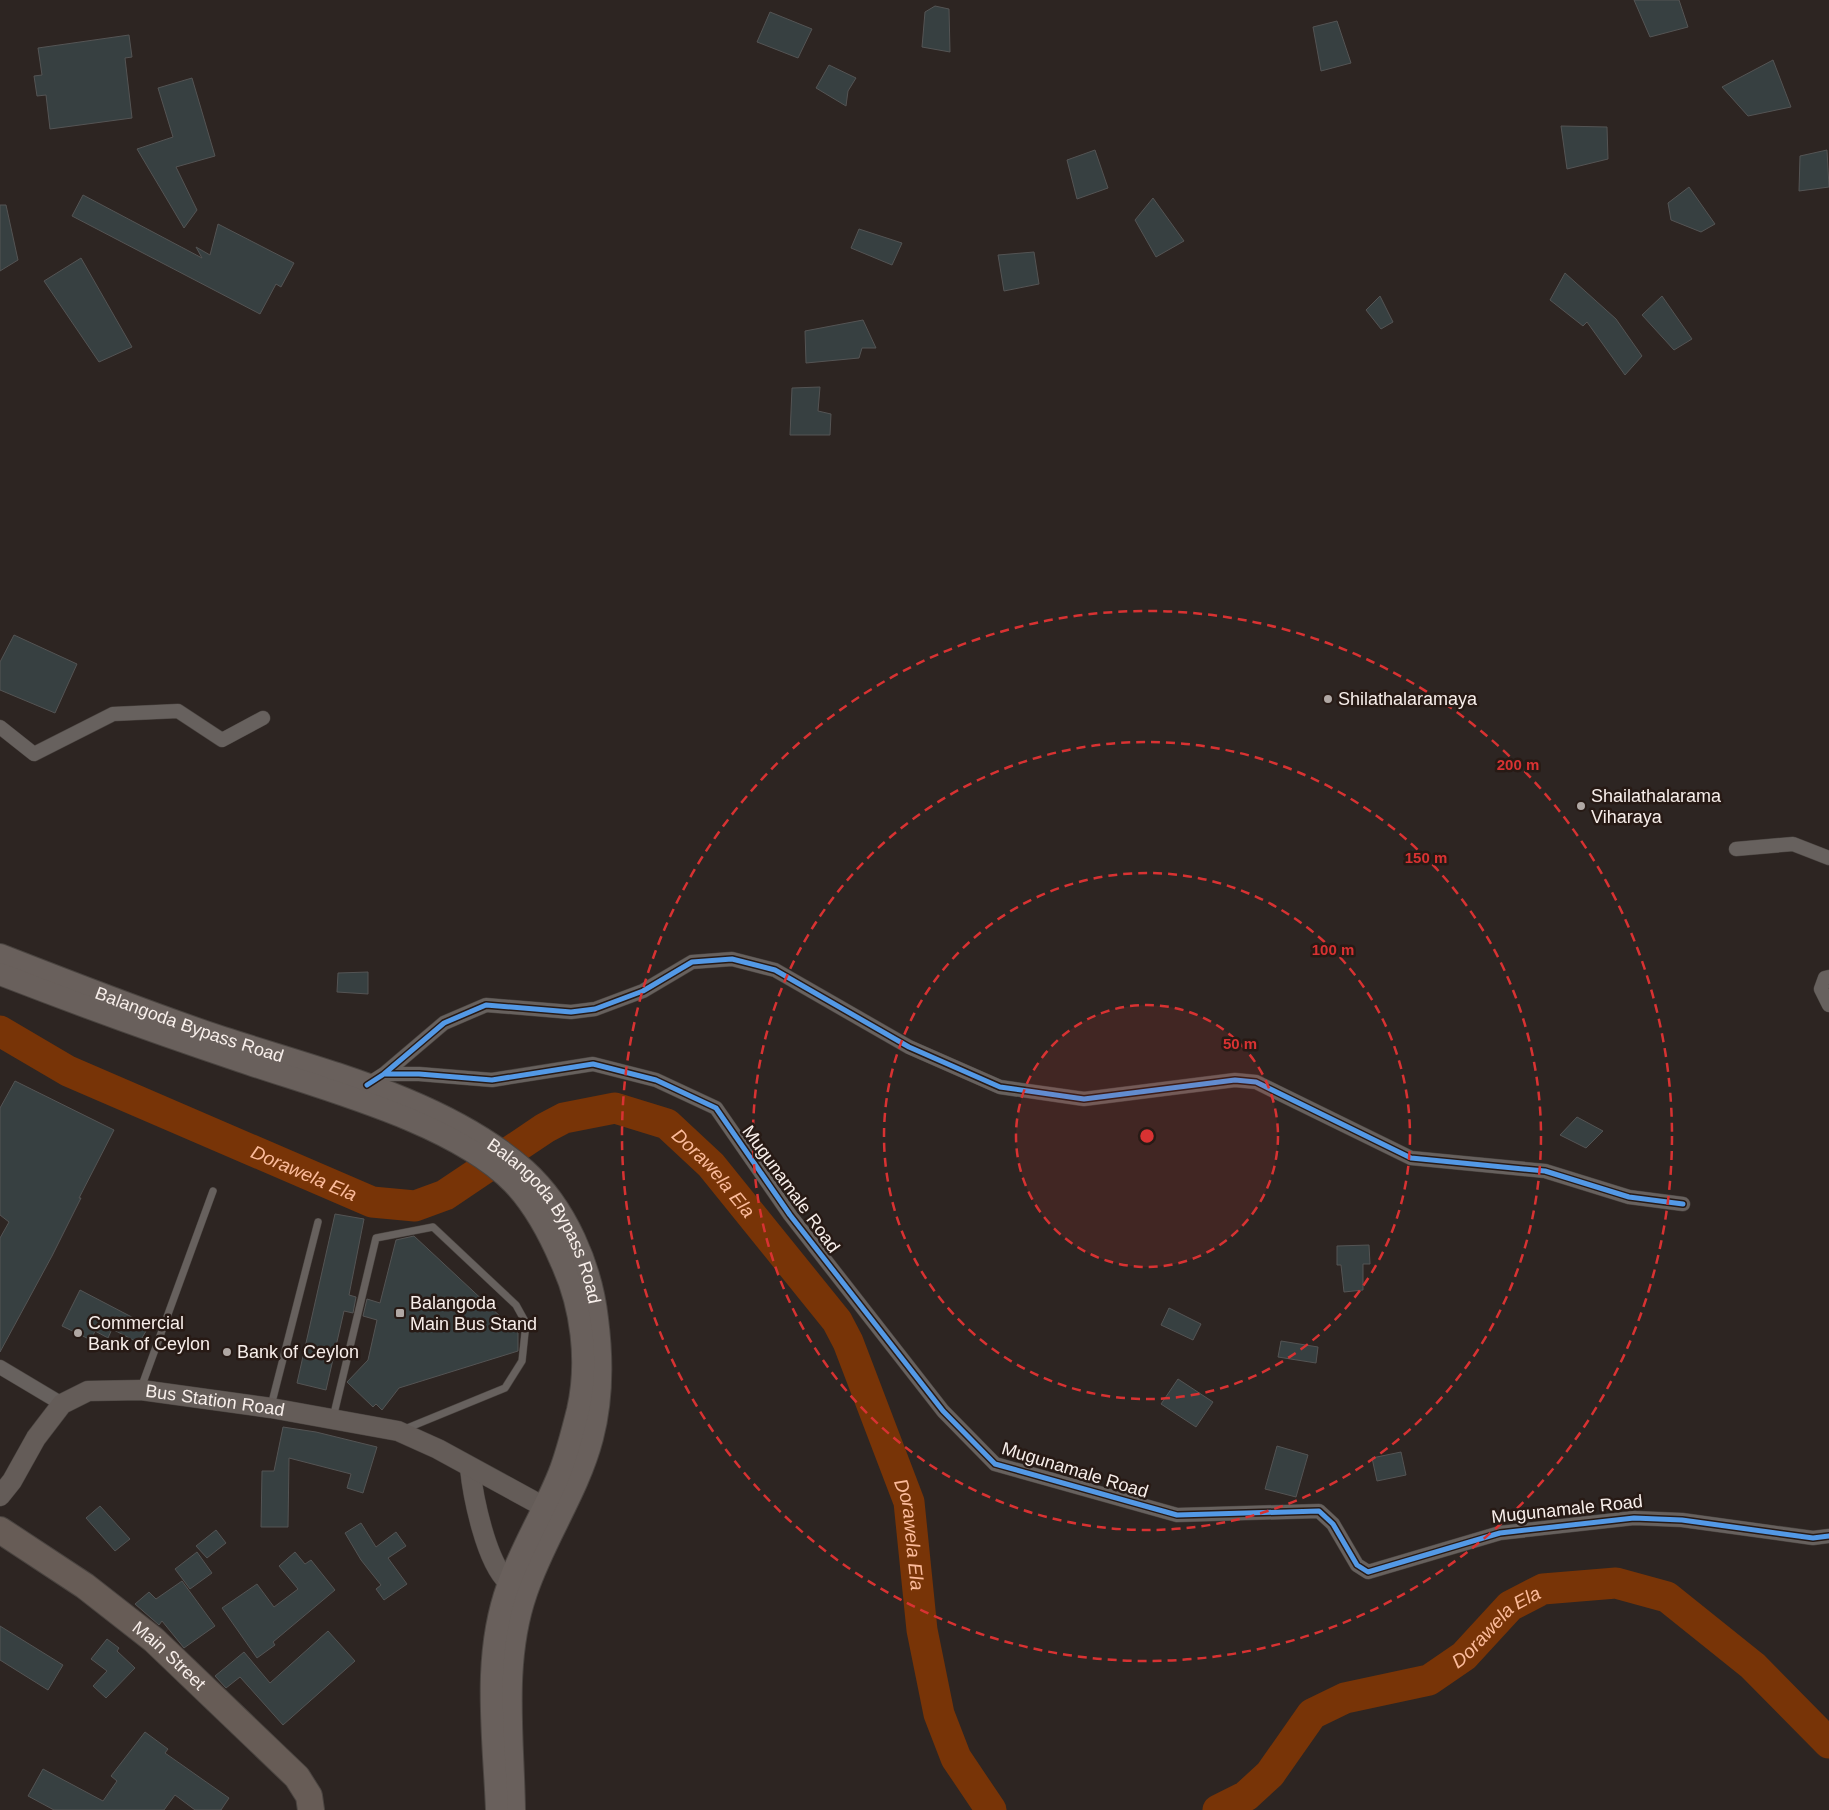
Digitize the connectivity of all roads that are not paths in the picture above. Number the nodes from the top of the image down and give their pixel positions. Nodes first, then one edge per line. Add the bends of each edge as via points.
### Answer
1 (264, 718) dead end
2 (0, 728) edge
3 (1736, 850) dead end
4 (1829, 858) edge
5 (0, 955) edge
6 (0, 974) edge
7 (1829, 977) edge
8 (1829, 1005) edge
9 (375, 1080) junction
10 (481, 1148) junction
11 (213, 1192) dead end
12 (1683, 1204) dead end
13 (318, 1222) dead end
14 (0, 1367) edge
15 (141, 1390) junction
16 (62, 1404) junction
17 (271, 1408) junction
18 (333, 1418) junction
19 (398, 1431) junction
20 (470, 1468) junction
21 (0, 1496) edge
22 (552, 1512) junction
23 (0, 1530) edge
24 (1829, 1536) edge
25 (518, 1586) junction
26 (311, 1810) edge
27 (497, 1810) edge
28 (514, 1810) edge

1 - 2 street via 222,740 178,711 113,714 34,754
3 - 4 street via 1792,844
5 - 9 main road, Balangoda Bypass Road via 218,1036
6 - 10 main road, Balangoda Bypass Road via 105,1015 399,1116
7 - 8 street via 1825,978 1821,989
9 - 10 main road, Balangoda Bypass Road via 450,1120
9 - 12 street via 444,1023 486,1005 571,1012 595,1008 643,990 692,962 732,959 775,970 909,1047 1000,1087 1084,1099 1235,1080 1256,1082 1411,1158 1545,1171 1629,1197
9 - 24 street, Mugunamale Road via 419,1074 492,1080 593,1064 656,1080 716,1108 790,1215 944,1411 995,1464 1177,1515 1319,1511 1333,1524 1357,1565 1368,1572 1500,1533 1634,1518 1682,1520 1813,1538
10 - 22 main road, Balangoda Bypass Road via 528,1187 569,1230 591,1283 600,1340 600,1377 593,1436 574,1489
11 - 15 lane
13 - 17 lane
14 - 16 street
15 - 16 street, Bus Station Road via 88,1391
15 - 17 street, Bus Station Road
16 - 21 street, Bus Station Road via 36,1438
17 - 18 street, Bus Station Road
18 - 19 street, Bus Station Road
18 - 19 lane via 376,1238 433,1227 516,1305 526,1322 522,1362 505,1388
19 - 20 street, Bus Station Road
20 - 22 street, Bus Station Road
20 - 25 street via 473,1498 494,1564
22 - 25 main road, Balangoda Bypass Road
23 - 26 highway, Main Street via 85,1586 154,1640 289,1769 304,1787
25 - 27 main road, Balangoda Bypass Road via 499,1619 491,1670
25 - 28 main road, Balangoda Bypass Road via 518,1617 511,1659

